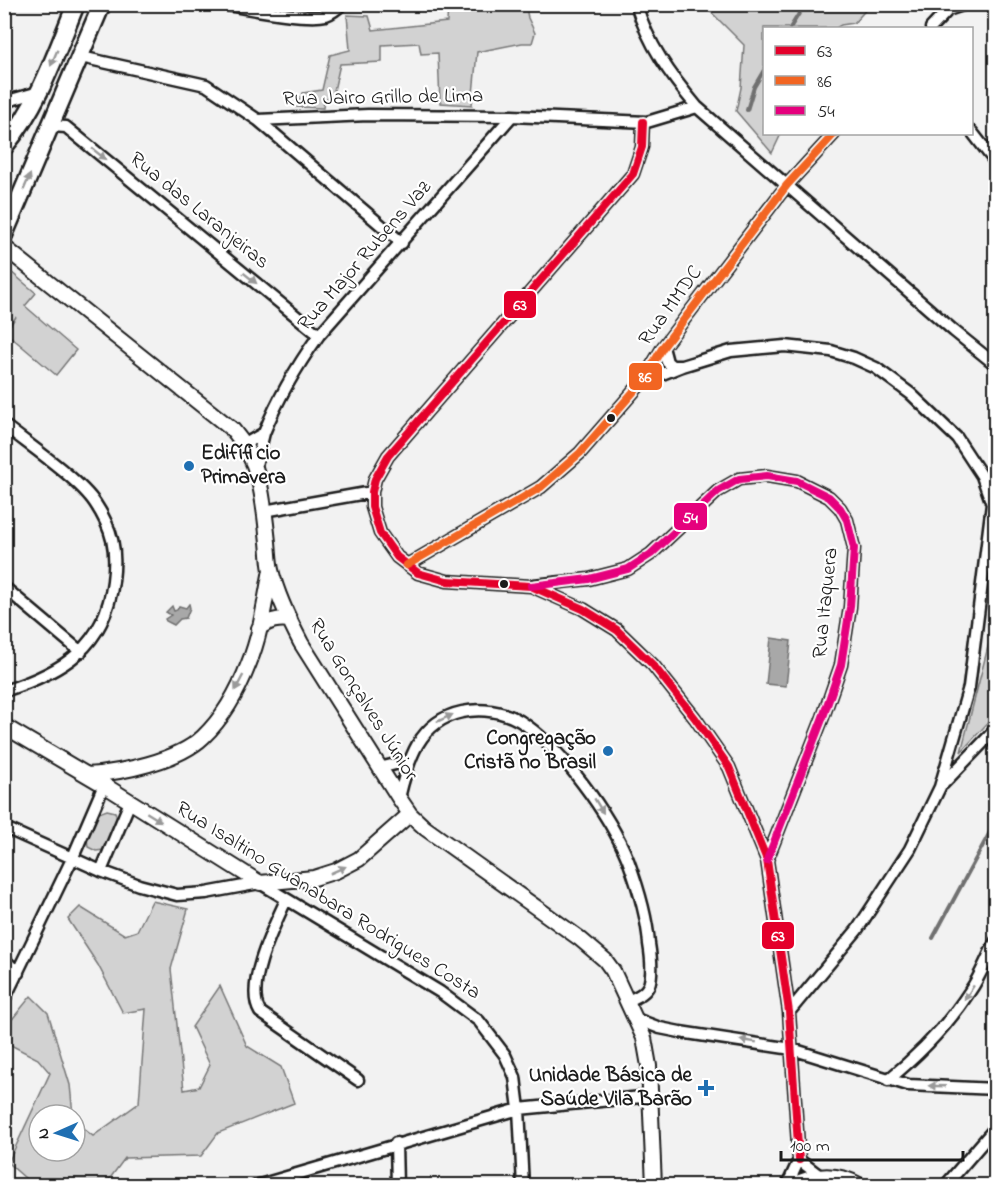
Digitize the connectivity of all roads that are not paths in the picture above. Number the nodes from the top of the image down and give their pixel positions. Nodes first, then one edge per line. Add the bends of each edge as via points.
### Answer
1 (76, 4) edge
2 (102, 4) edge
3 (222, 4) edge
4 (342, 4) edge
5 (636, 4) edge
6 (966, 4) edge
7 (932, 27) edge
8 (81, 57) junction
9 (39, 93) junction
10 (4, 102) edge
11 (697, 107) junction
12 (512, 116) junction
13 (258, 120) junction
14 (643, 122) junction
15 (51, 126) junction
16 (973, 133) edge
17 (833, 135) edge
18 (4, 147) edge
19 (996, 163) edge
20 (787, 185) junction
21 (4, 235) edge
22 (402, 243) junction
23 (4, 248) edge
24 (319, 335) junction
25 (663, 347) junction
26 (996, 365) edge
27 (682, 366) junction
28 (642, 382) junction
29 (4, 425) edge
30 (264, 433) junction
31 (245, 444) junction
32 (256, 465) junction
33 (982, 476) junction
34 (996, 484) edge
35 (372, 492) junction
36 (994, 500) edge
37 (264, 511) junction
38 (407, 565) junction
39 (271, 570) junction
40 (572, 581) junction
41 (531, 586) junction
42 (4, 587) edge
43 (555, 596) junction
44 (290, 620) junction
45 (259, 628) junction
46 (81, 652) junction
47 (4, 691) edge
48 (4, 726) edge
49 (996, 729) edge
50 (408, 761) junction
51 (379, 768) junction
52 (132, 769) junction
53 (87, 775) junction
54 (940, 787) junction
55 (109, 789) junction
56 (399, 798) junction
57 (130, 802) junction
58 (410, 814) junction
59 (4, 830) edge
60 (73, 857) junction
61 (767, 860) junction
62 (101, 871) junction
63 (260, 883) junction
64 (286, 900) junction
65 (996, 941) edge
66 (4, 959) edge
67 (18, 973) junction
68 (4, 1000) edge
69 (628, 1001) junction
70 (789, 1012) junction
71 (636, 1019) junction
72 (792, 1049) junction
73 (358, 1080) dead end
74 (888, 1080) junction
75 (996, 1089) edge
76 (652, 1096) junction
77 (519, 1108) junction
78 (996, 1126) edge
79 (396, 1143) junction
80 (654, 1155) junction
81 (799, 1160) junction
82 (293, 1176) junction
83 (820, 1176) junction
84 (256, 1185) edge
85 (284, 1185) edge
86 (397, 1185) edge
87 (522, 1185) edge
88 (654, 1185) edge
89 (663, 1185) edge
90 (787, 1185) edge
91 (792, 1185) edge
92 (861, 1185) edge
93 (945, 1185) edge

1 -> 9 main road
2 - 8 main road
3 - 4 street via 319,16
5 - 11 street via 642,24 669,74
6 - 7 street via 948,10
8 - 13 street, Rua Jairo Grillo de Lima via 206,85
8 - 15 main road
9 - 10 street
9 - 18 main road via 21,127
11 - 14 street, Rua Jairo Grillo de Lima
11 - 20 street
12 - 13 street, Rua Jairo Grillo de Lima via 368,115
12 - 14 street, Rua Jairo Grillo de Lima
12 - 22 street, Rua Major Rubens Vaz
13 - 22 street
14 - 35 street via 642,147 633,174 388,456
21 -> 15 main road
15 -> 24 street, Rua das Laranjeiras via 66,127
16 - 19 street
17 - 20 street, Rua MMDC
20 - 25 street, Rua MMDC
20 - 26 street
22 - 24 street, Rua Major Rubens Vaz
23 - 31 street, Rua Gonçalves Júnior
24 - 30 street, Rua Major Rubens Vaz via 276,404
25 - 27 street via 667,362
25 - 28 street, Rua MMDC
27 - 28 street
27 - 33 street via 731,351 785,346 854,358 876,368 911,394 957,438
28 - 38 street, Rua MMDC via 580,453 541,487
29 - 46 street via 71,478 94,501 111,532 115,570 107,614
30 - 31 street
30 - 32 street, Rua Major Rubens Vaz
31 - 32 street, Rua Gonçalves Júnior
32 - 37 street, Rua Gonçalves Júnior
33 - 34 street
33 - 36 street
35 - 37 street
35 - 38 street via 380,533
36 - 54 street via 969,687
37 - 39 street, Rua Gonçalves Júnior
38 - 41 street via 447,581
39 - 44 street, Rua Gonçalves Júnior
39 - 45 street
40 - 41 street, Rua Itaquera
40 - 43 street
40 - 61 street, Rua Itaquera via 614,574 639,562 718,491 739,479 767,476 797,481 829,497 840,508 854,548 841,665
41 - 43 street
42 - 46 street
43 - 61 street via 617,630 667,683 729,767
44 - 45 street via 279,619
44 - 51 street, Rua Gonçalves Júnior
45 -> 52 street via 249,663 224,711 202,738 158,762
46 - 47 street via 53,672
48 - 53 street, Rua Isaltino Guanabara Rodrigues Costa
49 - 54 street
50 - 51 street
50 - 56 street
50 -> 69 street via 435,723 470,710 513,717 547,742 592,794 611,825 640,896 651,976 645,992
51 - 56 street, Rua Gonçalves Júnior
52 - 53 street
52 - 55 street via 120,784
53 - 55 street, Rua Isaltino Guanabara Rodrigues Costa
54 - 70 street via 910,849 862,921
55 - 57 street, Rua Isaltino Guanabara Rodrigues Costa
55 - 60 street
56 - 58 street, Rua Gonçalves Júnior
57 - 62 street
57 -> 63 street, Rua Isaltino Guanabara Rodrigues Costa
63 -> 58 street via 314,878 336,871 359,859
58 - 69 street, Rua Gonçalves Júnior via 605,960
59 - 60 street
60 - 62 street
60 - 67 street
61 - 70 street
62 - 63 street via 177,895
63 - 64 street, Rua Isaltino Guanabara Rodrigues Costa
64 - 73 street via 262,953 255,1004 260,1012
64 - 77 street, Rua Isaltino Guanabara Rodrigues Costa via 440,992 479,1021 505,1055 515,1077
65 -> 74 street via 972,989 946,1024
66 - 67 street
67 - 68 street
69 - 71 street, Rua Gonçalves Júnior
70 - 72 street
72 -> 71 street via 680,1032
71 - 76 street, Rua Gonçalves Júnior via 650,1066
72 - 74 street
72 - 81 street
75 -> 74 street via 908,1085
76 - 77 street
76 - 80 street, Rua Gonçalves Júnior
77 - 79 street
77 - 87 street, Rua Isaltino Guanabara Rodrigues Costa
78 - 93 street
79 - 82 street
79 - 86 street
80 - 88 street, Rua Gonçalves Júnior
80 - 89 street
81 - 83 street
81 - 90 street
82 - 84 street
82 - 85 street
83 - 91 street
83 - 92 street via 841,1177

